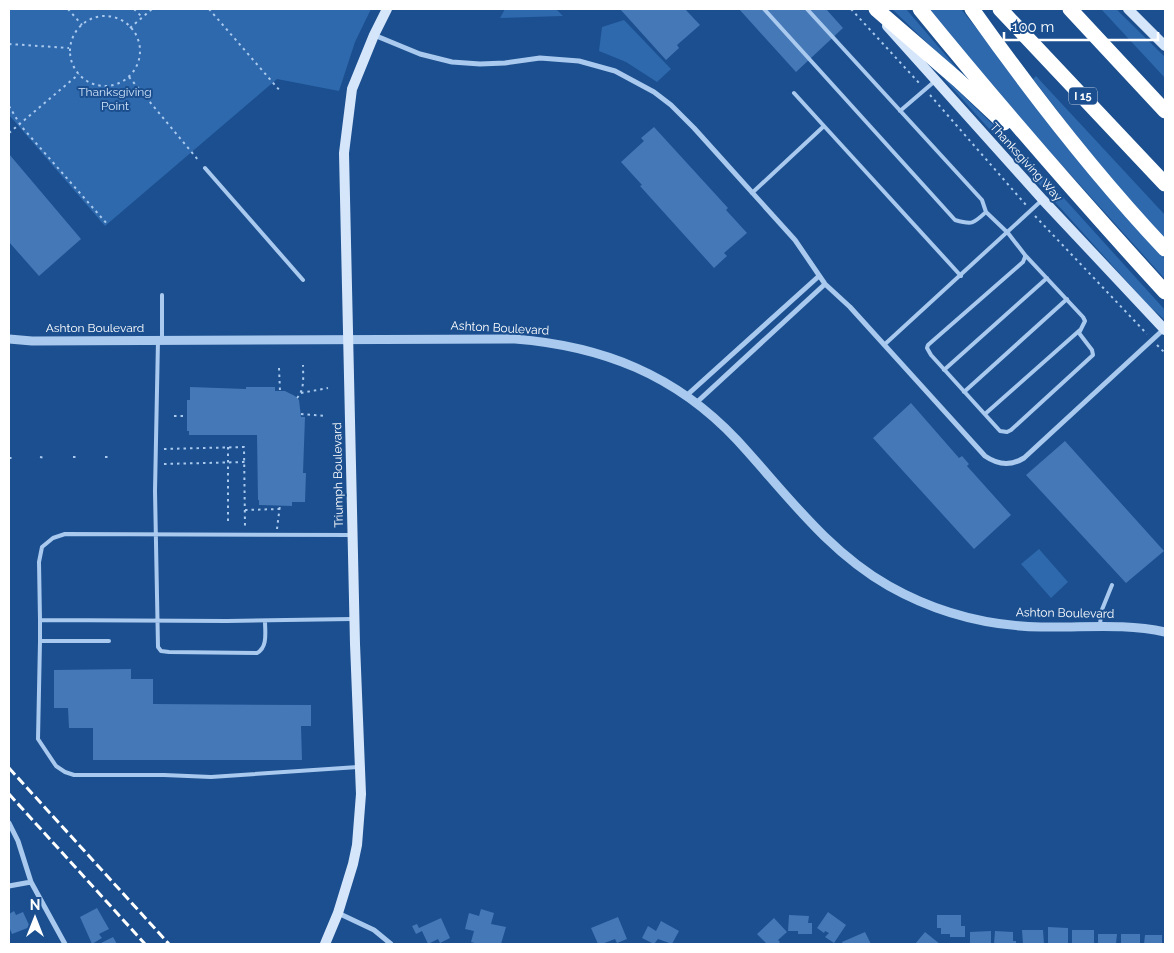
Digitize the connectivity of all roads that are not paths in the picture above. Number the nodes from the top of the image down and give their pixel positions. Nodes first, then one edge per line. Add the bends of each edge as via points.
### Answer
1 (387, 9) edge
2 (764, 9) edge
3 (807, 9) edge
4 (871, 9) edge
5 (876, 9) edge
6 (920, 9) edge
7 (972, 9) edge
8 (1000, 9) edge
9 (1070, 9) edge
10 (1128, 9) edge
11 (374, 35) junction
12 (1165, 46) edge
13 (936, 80) junction
14 (794, 93) dead end
15 (900, 111) junction
16 (1165, 111) edge
17 (824, 126) junction
18 (206, 168) dead end
19 (1165, 184) edge
20 (752, 193) junction
21 (1076, 194) junction
22 (1043, 200) junction
23 (986, 212) junction
24 (1008, 233) junction
25 (1165, 249) edge
26 (1025, 254) junction
27 (819, 276) junction
28 (961, 276) junction
29 (1047, 278) junction
30 (303, 280) dead end
31 (825, 284) junction
32 (1165, 292) edge
33 (162, 295) dead end
34 (1067, 299) junction
35 (1080, 330) junction
36 (1164, 330) edge
37 (9, 339) edge
38 (348, 339) junction
39 (160, 340) junction
40 (884, 345) junction
41 (944, 370) junction
42 (964, 392) junction
43 (686, 396) junction
44 (696, 403) junction
45 (984, 414) junction
46 (156, 535) junction
47 (352, 535) junction
48 (1112, 585) dead end
49 (354, 619) junction
50 (40, 620) junction
51 (157, 621) junction
52 (265, 621) junction
53 (1100, 626) junction
54 (1165, 632) edge
55 (40, 640) junction
56 (109, 641) dead end
57 (360, 767) junction
58 (9, 823) edge
59 (31, 882) junction
60 (9, 886) edge
61 (338, 913) junction
62 (65, 944) edge
63 (325, 944) edge
64 (391, 944) edge

1 - 11 main road, Triumph Boulevard
2 - 23 lane via 955,220 968,224 976,222
3 - 15 lane
4 - 13 main road, Thanksgiving Way
5 - 21 highway via 998,117
6 - 21 highway
7 - 25 highway via 1073,142
8 - 19 highway, I 15
9 - 16 highway
10 - 12 main road
11 - 20 street via 420,54 452,62 492,64 540,58 564,59 622,74 671,105
11 - 38 main road, Triumph Boulevard via 352,89 344,153
13 - 15 lane
13 - 22 main road, Thanksgiving Way
14 - 17 lane
15 - 23 lane via 982,200
17 - 20 lane
17 - 28 lane
18 - 30 lane
20 - 27 street via 795,240
21 - 32 highway
22 - 24 lane
22 - 36 main road, Thanksgiving Way
23 - 24 lane
24 - 26 lane
24 - 28 lane
26 - 29 lane
26 - 41 lane via 1023,262 928,345 931,355
27 - 31 street
27 - 43 street
28 - 40 lane
29 - 34 lane
29 - 41 lane
31 - 40 street
31 - 44 street
33 - 39 lane
34 - 35 lane via 1085,321
34 - 42 lane
35 - 45 lane
35 - 45 lane via 1094,355 1011,430 1000,431
36 - 40 street via 1024,458 1009,464 997,463 984,456
37 - 39 street, Ashton Boulevard
38 - 39 street, Ashton Boulevard
38 - 43 street, Ashton Boulevard via 516,339 566,344 621,360
38 - 47 main road, Triumph Boulevard
39 - 46 lane
41 - 42 lane
42 - 45 lane
43 - 44 street, Ashton Boulevard
44 - 53 street, Ashton Boulevard via 736,439 816,530 842,554 890,586 916,600 978,620 1042,627
46 - 47 lane
46 - 50 lane via 65,534 53,538 42,547 38,562
46 - 51 lane
47 - 49 main road, Triumph Boulevard
48 - 53 lane via 1101,612
49 - 52 lane
49 - 57 main road, Triumph Boulevard
50 - 51 lane
50 - 55 lane
51 - 52 lane
51 - 52 lane via 158,647 162,651 257,653 265,645
53 - 54 street, Ashton Boulevard
55 - 56 lane
55 - 57 lane via 38,739 56,766 65,772 211,777
57 - 61 main road, Triumph Boulevard via 357,845
58 - 59 street
59 - 60 street
59 - 62 street
61 - 63 main road, Triumph Boulevard
61 - 64 street via 374,930

